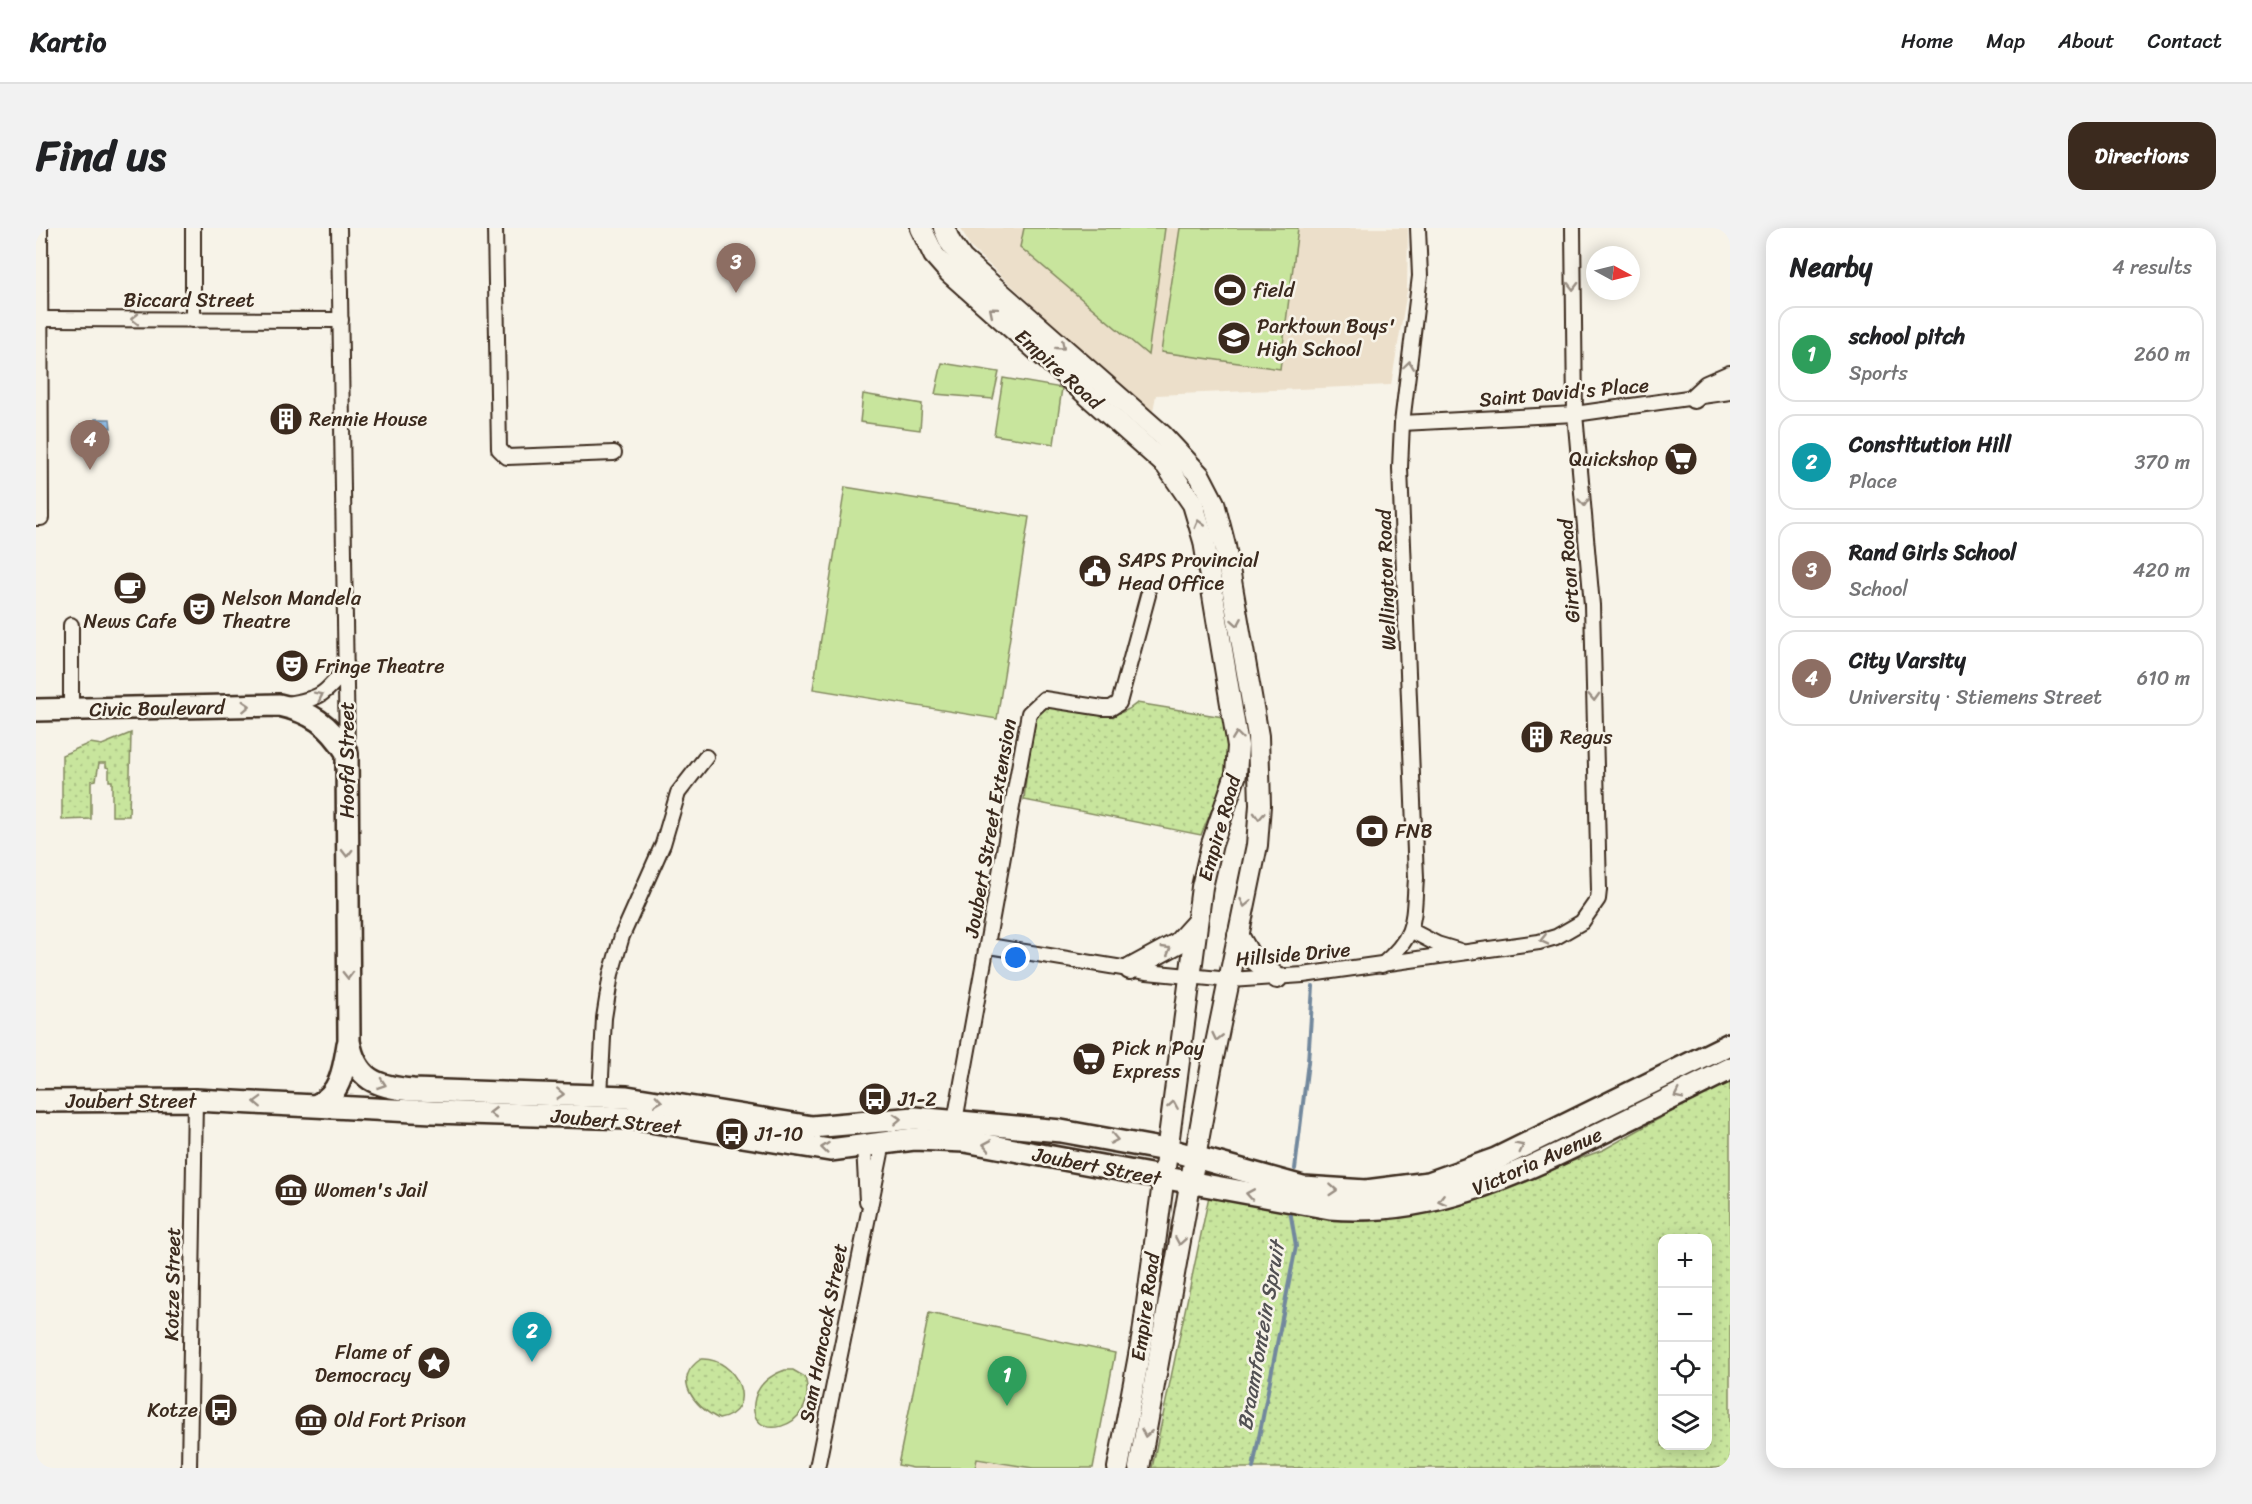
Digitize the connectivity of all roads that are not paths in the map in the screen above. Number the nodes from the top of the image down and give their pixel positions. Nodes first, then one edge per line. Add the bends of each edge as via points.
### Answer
1 (40, 228) edge
2 (193, 228) edge
3 (339, 228) edge
4 (495, 228) edge
5 (921, 228) edge
6 (945, 228) edge
7 (1418, 228) edge
8 (1573, 228) edge
9 (38, 319) edge
10 (193, 320) junction
11 (341, 320) junction
12 (1730, 376) edge
13 (1730, 392) edge
14 (1694, 398) junction
15 (1575, 414) junction
16 (1402, 423) junction
17 (614, 453) dead end
18 (39, 518) edge
19 (1148, 595) dead end
20 (71, 625) dead end
21 (347, 666) junction
22 (279, 705) junction
23 (36, 710) edge
24 (71, 710) junction
25 (347, 753) junction
26 (706, 757) dead end
27 (1592, 910) joint
28 (1197, 922) junction
29 (1412, 932) junction
30 (1238, 935) junction
31 (989, 946) junction
32 (1476, 952) junction
33 (1382, 965) junction
34 (1130, 969) junction
35 (1190, 978) junction
36 (1277, 978) junction
37 (1230, 980) junction
38 (348, 1041) junction
39 (1730, 1044) edge
40 (1730, 1069) edge
41 (600, 1096) junction
42 (195, 1100) junction
43 (36, 1101) edge
44 (317, 1105) junction
45 (955, 1121) junction
46 (873, 1144) junction
47 (1166, 1150) junction
48 (1194, 1158) junction
49 (1161, 1178) junction
50 (1190, 1183) junction
51 (189, 1468) edge
52 (817, 1468) edge
53 (1118, 1468) edge
54 (1139, 1468) edge

1 - 9 street
2 - 10 street
3 - 11 street, Hoofd Street
4 - 17 street via 496,379 501,453 507,457
28 -> 5 main road, Empire Road via 1212,844 1236,774 1238,746 1204,541 1193,504 1166,465 949,272 934,255
6 -> 30 main road, Empire Road via 962,259 1179,451 1200,476 1214,503 1225,546 1259,755 1257,845
16 -> 7 street, Wellington Road via 1420,276
8 -> 15 street, Girton Road
10 -> 9 street, Biccard Street
9 - 18 street
10 - 11 street, Biccard Street
11 - 21 street, Hoofd Street
12 - 14 main road via 1707,386
13 - 14 street, Saint David's Place
14 - 15 street, Saint David's Place
15 - 16 street, Saint David's Place
15 -> 27 street, Girton Road via 1592,606 1599,891
16 - 29 street, Wellington Road via 1400,468 1416,878
19 - 31 street, Joubert Street Extension via 1119,703 1103,708 1044,699 1029,713
20 - 24 street
22 -> 21 street, Civic Boulevard via 324,695
21 - 25 street, Hoofd Street
24 -> 22 main road, Civic Boulevard
22 - 25 main road, Civic Boulevard via 314,716 328,726
23 - 24 main road, Civic Boulevard
25 -> 38 main road, Hoofd Street
26 - 41 street via 678,793 663,844 622,936 604,1018
27 -> 32 street, Hillside Drive via 1582,922 1556,937
34 -> 28 main road via 1178,943
28 - 35 main road, Empire Road
29 - 32 street via 1449,949
29 - 33 street
30 - 36 main road via 1256,962
30 - 37 main road, Empire Road
31 - 34 street, Hillside Drive
31 - 45 street, Joubert Street Extension
32 - 33 street, Hillside Drive
33 - 36 street, Hillside Drive
34 - 35 street, Hillside Drive
35 - 37 street, Hillside Drive
47 -> 35 main road, Empire Road
36 - 37 street, Hillside Drive
37 -> 48 main road, Empire Road
38 -> 41 main road, Joubert Street via 358,1066 369,1079 383,1086
38 - 44 main road via 335,1090
48 -> 39 main road, Victoria Avenue via 1303,1188 1366,1191 1429,1183 1496,1159
40 -> 50 main road, Victoria Avenue via 1523,1172 1422,1205 1366,1210 1330,1208
41 -> 45 main road, Joubert Street via 675,1103 812,1127 897,1119
42 - 43 main road, Joubert Street
44 -> 42 main road, Joubert Street
42 - 51 street, Kotze Street
46 -> 44 main road, Joubert Street via 830,1150 631,1118
45 -> 47 main road, Joubert Street via 1061,1131
49 -> 46 main road, Joubert Street via 965,1141 934,1138
46 - 52 street, Sam Hancock Street via 868,1206
47 - 48 main road, Joubert Street
47 - 49 main road, Empire Road
48 - 50 main road, Empire Road
49 - 50 main road, Joubert Street
49 - 53 main road, Empire Road via 1143,1334
50 -> 54 main road, Empire Road

